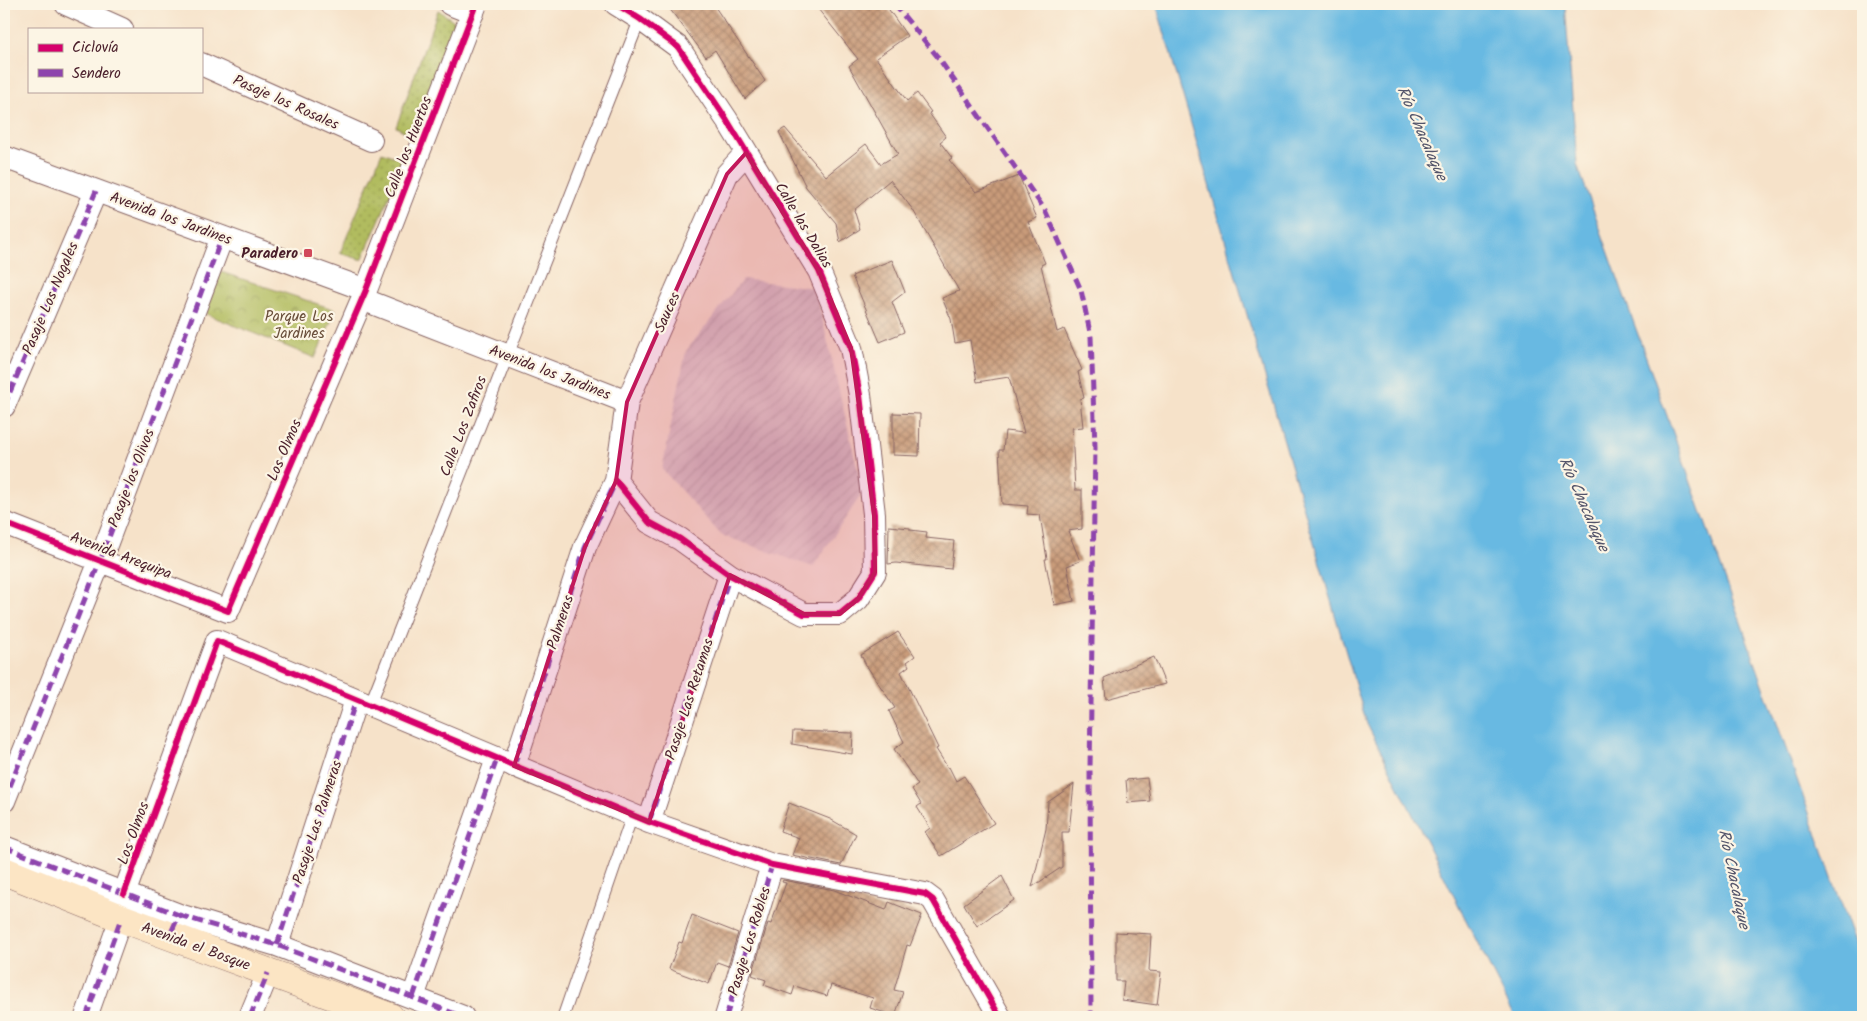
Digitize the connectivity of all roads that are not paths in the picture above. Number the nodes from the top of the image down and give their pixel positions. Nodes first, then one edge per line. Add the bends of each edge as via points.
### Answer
1 (66, 4) edge
2 (450, 4) edge
3 (616, 4) edge
4 (474, 8) edge
5 (640, 19) junction
6 (120, 28) edge
7 (202, 64) edge
8 (372, 140) dead end
9 (746, 153) junction
10 (4, 157) edge
11 (96, 191) junction
12 (222, 237) junction
13 (364, 295) junction
14 (507, 355) junction
15 (627, 402) junction
16 (4, 406) edge
17 (616, 481) junction
18 (4, 523) edge
19 (100, 561) junction
20 (730, 575) junction
21 (228, 611) joint
22 (363, 703) junction
23 (505, 762) junction
24 (4, 801) edge
25 (640, 819) junction
26 (4, 847) edge
27 (772, 865) junction
28 (4, 871) edge
29 (122, 906) junction
30 (174, 926) junction
31 (277, 944) junction
32 (268, 973) junction
33 (413, 997) junction
34 (86, 1017) edge
35 (250, 1017) edge
36 (390, 1017) edge
37 (463, 1017) edge
38 (562, 1017) edge
39 (726, 1017) edge
40 (1000, 1017) edge

1 - 6 street
2 - 4 street
3 - 5 street, Calle las Dalias
4 - 13 street, Calle los Huertos
5 - 9 street, Calle las Dalias via 678,47
5 - 14 lane, Calle Los Zafiros
7 - 8 street, Pasaje los Rosales
9 - 15 street, Sauces via 727,174
9 - 20 street, Calle las Dalias via 819,271 851,348 874,514 875,572 858,599 840,614 804,614
10 - 11 street, Avenida los Jardines
11 - 12 street, Avenida los Jardines
11 - 16 street, Pasaje Los Nogales
12 - 13 street, Avenida los Jardines
12 - 19 street, Pasaje los Olivos
13 - 14 street, Avenida los Jardines
13 - 21 street, Los Olmos
14 - 15 street, Avenida los Jardines
14 - 22 lane, Calle Los Zafiros
15 - 17 street, Sauces
17 - 20 street via 649,522 680,539
17 - 23 street, Palmeras via 584,547
18 - 19 street, Avenida Arequipa
19 - 21 street, Avenida Arequipa
19 - 24 street, Pasaje los Olivos
20 - 25 street, Pasaje Las Retamas
22 - 23 street
22 - 29 street, Los Olmos via 217,641
22 - 31 street, Pasaje Las Palmeras
23 - 25 street
23 - 33 street, Palmeras
25 - 27 street
25 - 38 lane
26 - 29 street
27 - 39 street, Pasaje Los Robles
27 - 40 street via 924,894 933,900
28 - 29 street, Avenida el Bosque
29 - 30 street, Avenida el Bosque
29 - 34 street, Los Olmos
30 - 31 street
30 - 32 street, Avenida el Bosque
31 - 33 street
32 - 35 street
32 - 36 street, Avenida el Bosque
33 - 37 street

